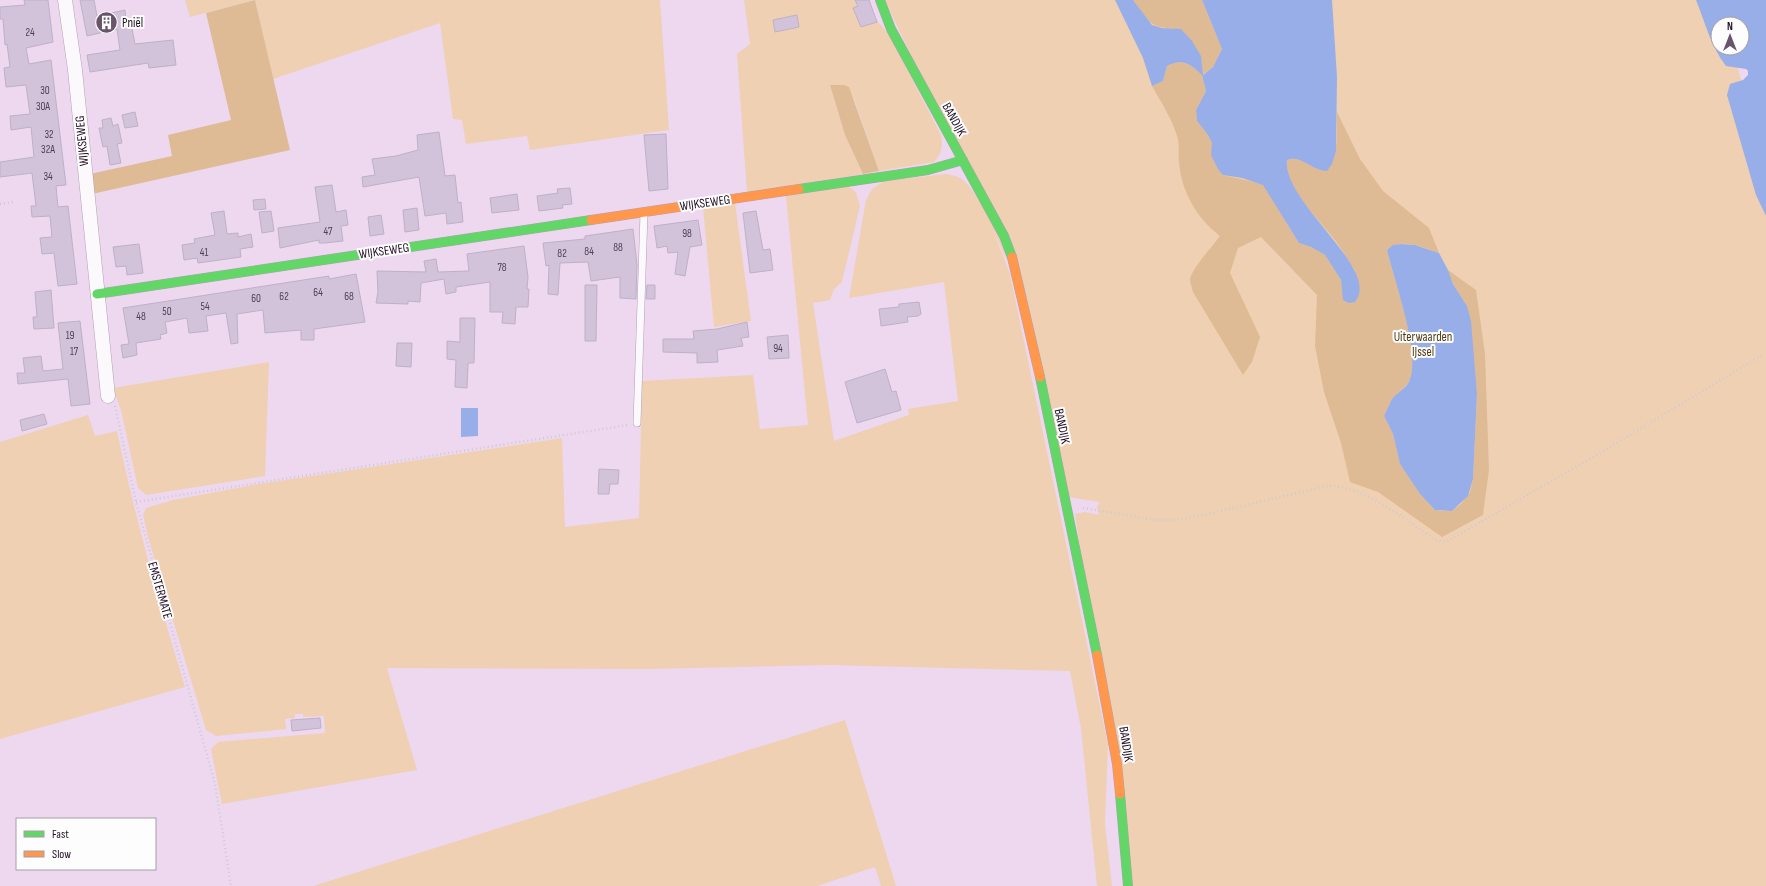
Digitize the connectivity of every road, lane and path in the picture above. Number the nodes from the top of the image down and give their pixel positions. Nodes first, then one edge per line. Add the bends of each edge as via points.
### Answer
1 (65, 0) edge
2 (880, 0) edge
3 (963, 160) junction
4 (13, 202) dead end
5 (0, 204) edge
6 (644, 211) junction
7 (97, 294) junction
8 (1764, 354) dead end
9 (108, 396) joint
10 (637, 423) joint
11 (136, 502) junction
12 (1066, 506) junction
13 (231, 886) edge
14 (1128, 886) edge

1 - 7 street, WIJKSEWEG
2 - 3 street, BANDIJK via 891,29
3 - 6 street, WIJKSEWEG via 928,170
3 - 12 street, BANDIJK via 1004,236 1013,260
4 - 5 path
6 - 7 street, WIJKSEWEG
6 - 10 lane
7 - 9 street
8 - 12 path via 1446,542 1436,540 1382,505 1351,489 1337,485 1177,520 1155,520
9 - 11 path, EMSTERMATE via 115,404 118,415
10 - 11 path
11 - 13 path, EMSTERMATE via 215,784
12 - 14 street, BANDIJK via 1110,718 1117,764

